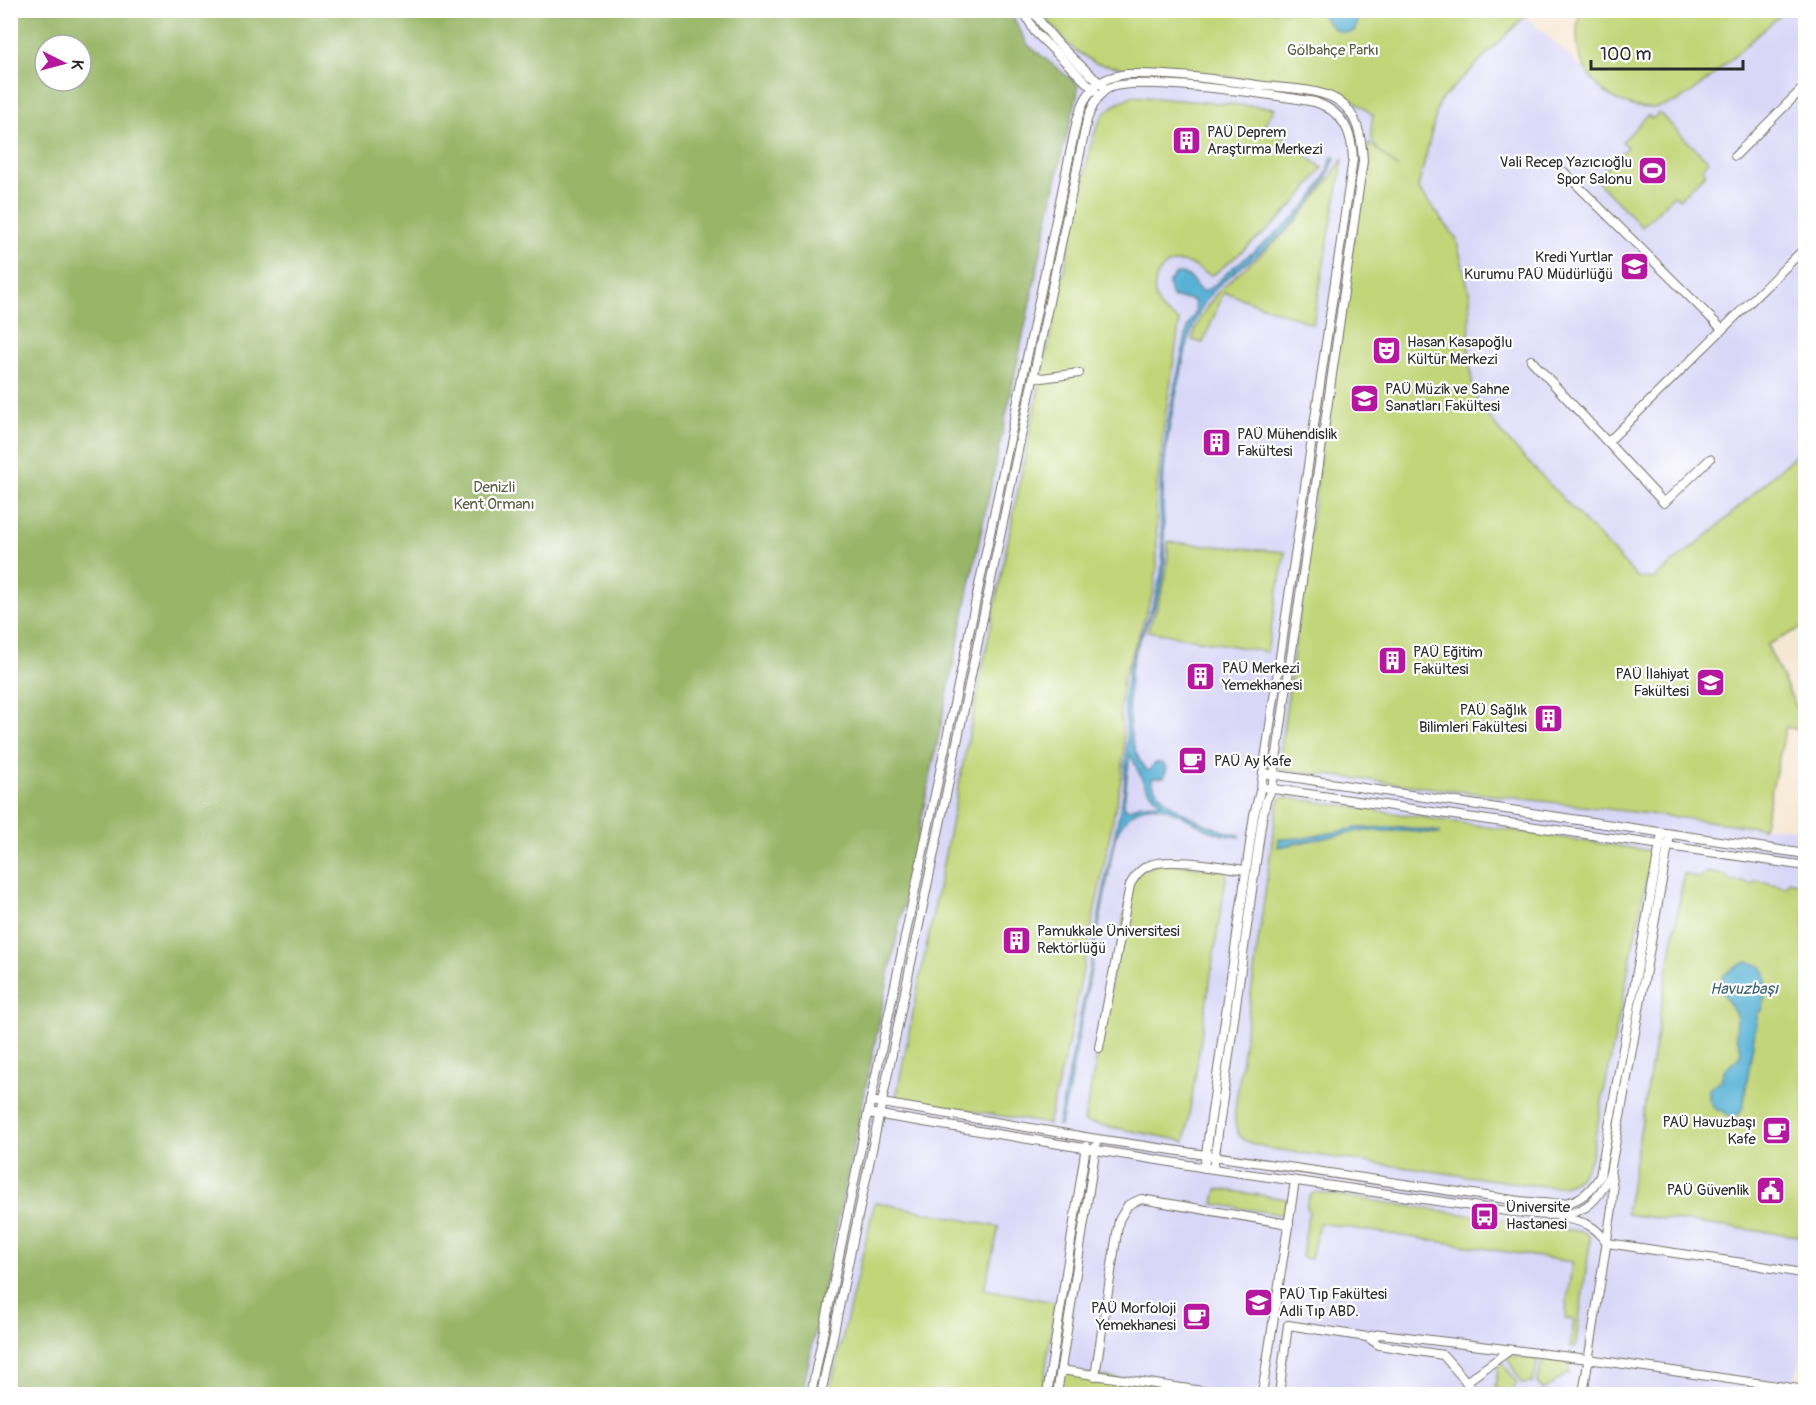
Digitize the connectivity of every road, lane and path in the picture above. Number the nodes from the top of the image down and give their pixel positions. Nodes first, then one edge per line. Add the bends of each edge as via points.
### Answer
1 (1023, 10) edge
2 (1033, 10) edge
3 (1806, 85) edge
4 (1100, 89) junction
5 (1735, 156) dead end
6 (1564, 171) dead end
7 (1806, 247) edge
8 (1722, 329) junction
9 (1531, 360) dead end
10 (1079, 373) dead end
11 (1034, 376) junction
12 (1319, 382) junction
13 (1330, 385) junction
14 (1608, 442) junction
15 (1710, 459) dead end
16 (1263, 773) junction
17 (1274, 774) junction
18 (1261, 787) junction
19 (1272, 789) junction
20 (1666, 834) junction
21 (1664, 846) junction
22 (1806, 854) edge
23 (1806, 866) edge
24 (1246, 870) junction
25 (1099, 1048) dead end
26 (870, 1101) junction
27 (882, 1103) junction
28 (867, 1113) junction
29 (879, 1115) junction
30 (1092, 1138) junction
31 (1090, 1150) junction
32 (1210, 1156) junction
33 (1208, 1168) junction
34 (1611, 1173) dead end
35 (1295, 1181) junction
36 (1559, 1216) junction
37 (1289, 1224) junction
38 (1607, 1243) junction
39 (1803, 1274) edge
40 (1367, 1337) junction
41 (1510, 1350) junction
42 (1588, 1359) junction
43 (1061, 1370) junction
44 (1095, 1376) junction
45 (1466, 1382) junction
46 (1805, 1390) edge
47 (811, 1395) edge
48 (821, 1395) edge
49 (1047, 1395) edge
50 (1057, 1395) edge
51 (1222, 1395) edge
52 (1262, 1395) edge
53 (1279, 1395) edge
54 (1477, 1395) edge
55 (1583, 1395) edge

1 - 4 street via 1035,33
2 - 4 street
3 - 5 street
4 - 11 street via 1087,120
4 - 12 street via 1128,83 1229,90 1315,102 1340,117 1352,145 1353,159
4 - 13 street via 1124,74 1218,80 1326,96 1339,101 1347,110 1362,139 1363,161
4 - 26 street via 1081,107 1077,120
6 - 8 street
7 - 8 street
8 - 14 street
9 - 14 street
10 - 11 street
11 - 27 street
12 - 13 street
12 - 16 street
13 - 17 street
14 - 15 street via 1665,503
16 - 17 street
16 - 18 street
17 - 19 street
17 - 20 street
18 - 19 street
18 - 24 street
19 - 21 street
19 - 32 street via 1262,819
20 - 21 street
20 - 22 street
21 - 23 street
21 - 32 street via 1600,1176 1592,1190 1578,1200 1561,1205 1520,1202
21 - 36 street via 1610,1173 1596,1201
24 - 25 street via 1164,862 1138,872 1130,885
24 - 32 street
26 - 27 street
26 - 28 street
27 - 29 street
27 - 30 street
28 - 29 street
28 - 47 street
29 - 31 street
29 - 48 street
30 - 31 street
30 - 32 street
31 - 33 street
31 - 43 street
31 - 49 street
32 - 33 street
33 - 35 street
34 - 38 street
35 - 36 street
35 - 37 street
36 - 38 street via 1591,1225
37 - 44 street via 1141,1199 1128,1205 1119,1220
37 - 52 street
38 - 39 street
38 - 42 street
40 - 41 street via 1381,1334
40 - 45 street via 1379,1346 1443,1355
40 - 53 street via 1288,1325
41 - 42 street
41 - 45 street
42 - 46 street
42 - 55 street
43 - 44 street
43 - 50 street
44 - 51 street
45 - 54 street

